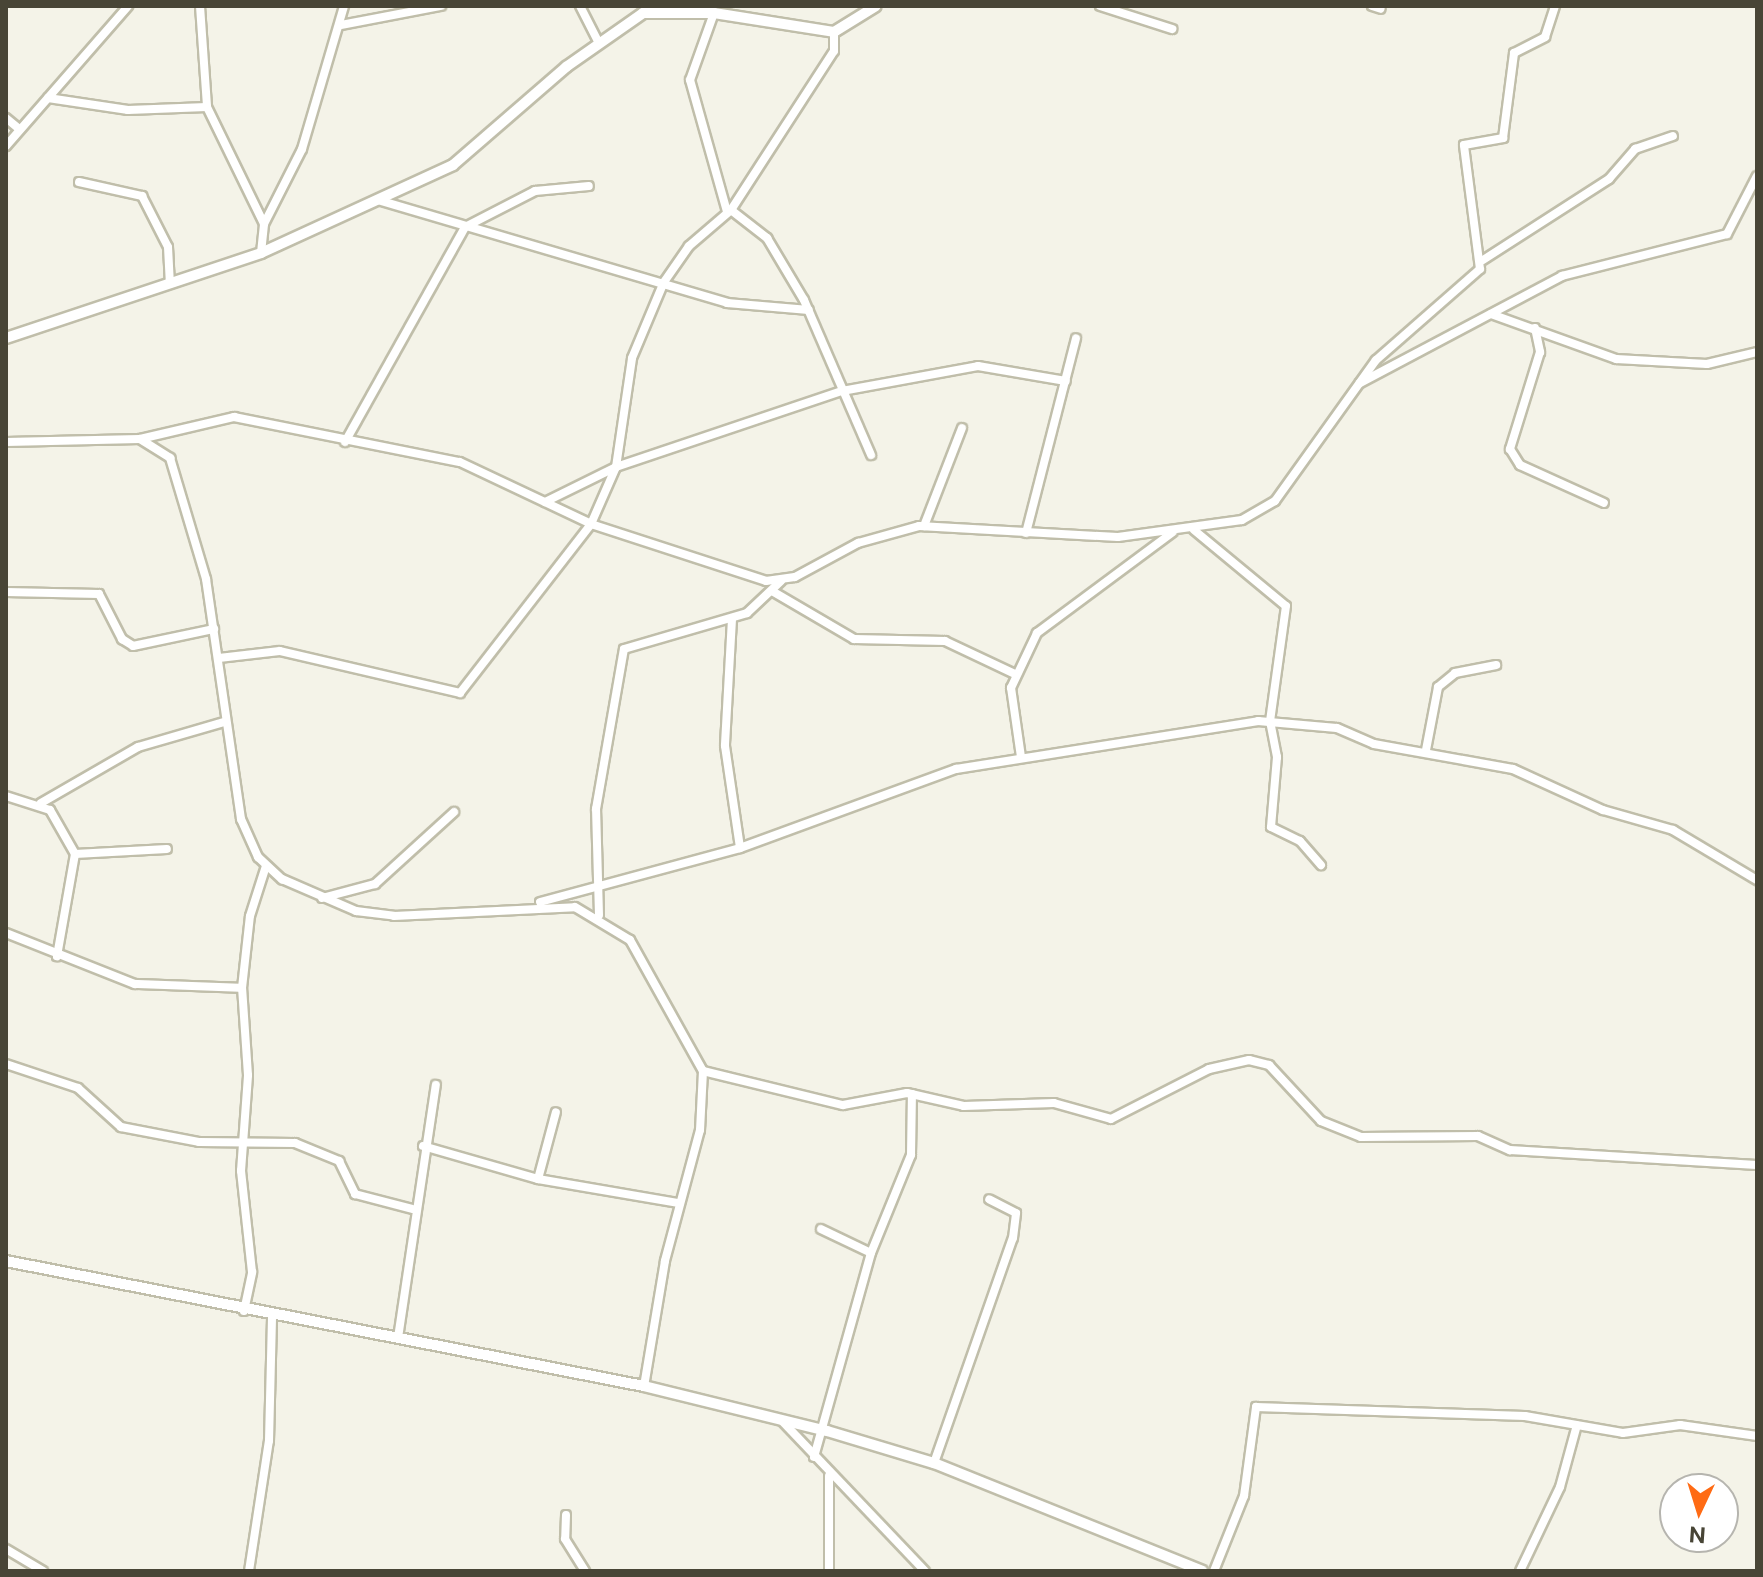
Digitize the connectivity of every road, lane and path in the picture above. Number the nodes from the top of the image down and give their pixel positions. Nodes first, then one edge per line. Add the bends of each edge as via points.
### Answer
1 (128, 6) edge
2 (200, 6) edge
3 (344, 6) edge
4 (441, 6) edge
5 (580, 6) edge
6 (876, 6) edge
7 (1100, 6) edge
8 (1555, 6) edge
9 (674, 9) edge
10 (714, 13) junction
11 (341, 25) junction
12 (1172, 29) dead end
13 (834, 32) junction
14 (598, 41) junction
15 (48, 98) junction
16 (207, 107) junction
17 (6, 118) edge
18 (19, 129) junction
19 (1673, 136) dead end
20 (6, 146) edge
21 (1757, 176) edge
22 (79, 182) dead end
23 (589, 186) dead end
24 (378, 200) junction
25 (729, 211) junction
26 (264, 224) junction
27 (465, 227) junction
28 (261, 253) junction
29 (1483, 260) junction
30 (664, 282) junction
31 (170, 284) junction
32 (809, 310) junction
33 (1491, 314) junction
34 (1535, 328) junction
35 (6, 338) edge
36 (1076, 338) dead end
37 (1757, 352) edge
38 (1066, 381) junction
39 (1356, 386) junction
40 (842, 391) junction
41 (962, 428) dead end
42 (140, 439) junction
43 (6, 442) edge
44 (345, 442) junction
45 (871, 455) dead end
46 (616, 467) junction
47 (545, 502) junction
48 (1604, 503) dead end
49 (591, 524) junction
50 (924, 526) junction
51 (1194, 530) junction
52 (1174, 532) junction
53 (1026, 533) junction
54 (781, 580) junction
55 (772, 591) junction
56 (6, 592) edge
57 (732, 619) junction
58 (214, 629) junction
59 (219, 658) junction
60 (1496, 665) dead end
61 (1015, 674) junction
62 (1270, 721) junction
63 (224, 722) junction
64 (1426, 750) junction
65 (1021, 757) junction
66 (6, 796) edge
67 (41, 803) junction
68 (454, 812) dead end
69 (740, 848) junction
70 (167, 849) dead end
71 (75, 854) junction
72 (1321, 865) dead end
73 (266, 866) junction
74 (1757, 880) edge
75 (598, 888) junction
76 (344, 895) junction
77 (322, 898) junction
78 (339, 905) junction
79 (527, 906) junction
80 (599, 915) junction
81 (6, 933) edge
82 (57, 956) junction
83 (242, 988) junction
84 (6, 1064) edge
85 (703, 1071) junction
86 (436, 1085) dead end
87 (912, 1094) junction
88 (556, 1112) dead end
89 (243, 1145) junction
90 (423, 1146) junction
91 (1757, 1165) edge
92 (538, 1179) junction
93 (989, 1199) dead end
94 (679, 1203) junction
95 (412, 1209) junction
96 (821, 1229) dead end
97 (871, 1253) junction
98 (6, 1261) edge
99 (244, 1311) junction
100 (272, 1315) junction
101 (398, 1338) junction
102 (644, 1386) junction
103 (782, 1421) junction
104 (1577, 1425) junction
105 (827, 1431) junction
106 (1757, 1436) edge
107 (814, 1457) junction
108 (934, 1463) junction
109 (829, 1475) junction
110 (566, 1515) dead end
111 (6, 1549) edge
112 (43, 1571) edge
113 (249, 1571) edge
114 (585, 1571) edge
115 (829, 1571) edge
116 (925, 1571) edge
117 (1202, 1571) edge
118 (1214, 1571) edge
119 (1520, 1571) edge

1 - 15 street
2 - 16 street
3 - 11 street
4 - 11 street
5 - 14 street
6 - 13 street
7 - 12 street
8 - 29 street via 1545,37 1514,53 1503,138 1464,145
9 - 10 street
9 - 14 street via 643,13
10 - 13 street
10 - 25 street via 690,80
11 - 26 street via 302,149
13 - 25 street via 834,51
14 - 24 street via 467,157
15 - 16 street via 128,110
15 - 18 street
16 - 26 street
17 - 18 street
18 - 20 street
19 - 29 street via 1635,149 1609,179
21 - 33 street via 1727,234 1562,276
22 - 31 street via 142,196 168,247
23 - 27 street via 535,191
24 - 27 street
24 - 28 street
25 - 30 street
25 - 32 street via 767,238
26 - 28 street
27 - 30 street
27 - 44 street
28 - 31 street
29 - 39 street
30 - 32 street via 741,307
30 - 46 street via 632,358
31 - 35 street
32 - 40 street
33 - 34 street
33 - 39 street
34 - 37 street via 1599,354 1649,363 1707,364
34 - 48 street via 1538,363 1510,449 1520,465
36 - 38 street
38 - 40 street via 978,366
38 - 53 street
39 - 51 street via 1275,501 1242,520
40 - 45 street
40 - 46 street
41 - 50 street
42 - 43 street
42 - 44 street via 234,417
42 - 58 street via 164,450 189,504
44 - 47 street via 460,462
46 - 47 street
46 - 49 street
47 - 49 street
49 - 54 street
49 - 59 street via 539,601 460,693 280,651
50 - 53 street
50 - 54 street via 858,543
51 - 52 street
51 - 62 street via 1286,606
52 - 53 street
52 - 61 street via 1053,614
54 - 55 street
55 - 57 street
55 - 61 street via 854,639 945,641
56 - 58 street via 99,594 122,639 133,646
57 - 69 street via 725,746
57 - 75 street via 624,649 596,809
58 - 59 street
59 - 63 street
60 - 64 street via 1455,673 1438,687
61 - 65 street
62 - 64 street via 1325,725 1374,744
62 - 65 street via 1198,726 1129,744
62 - 72 street via 1277,757 1271,827 1300,841
63 - 67 street via 138,747
63 - 73 street via 241,819
64 - 74 street via 1513,769 1603,810 1673,830
65 - 69 street via 956,769
66 - 67 street
67 - 71 street
68 - 76 street via 375,884
69 - 75 street
70 - 71 street
71 - 82 street
73 - 77 street
73 - 83 street via 250,916
75 - 79 street
75 - 80 street
76 - 77 street
76 - 78 street
77 - 78 street
78 - 79 street via 420,916
79 - 80 street
80 - 85 street via 630,940
81 - 82 street
82 - 83 street via 135,984
83 - 89 street
84 - 89 street via 78,1088 121,1127
85 - 87 street via 843,1105
85 - 94 street via 700,1130
86 - 90 street
87 - 91 street via 964,1106 1054,1103 1111,1119 1209,1069 1249,1060 1269,1065 1321,1121 1361,1137 1478,1136 1510,1150
87 - 97 street via 911,1155
88 - 92 street
89 - 95 street via 295,1143 334,1157 355,1194
89 - 99 street via 252,1272
90 - 92 street
90 - 95 street
92 - 94 street
93 - 108 street via 1016,1213 1013,1238
94 - 102 street
95 - 101 street
96 - 97 street
97 - 105 street
98 - 99 street
99 - 100 street
100 - 101 street
100 - 113 street via 269,1441
101 - 102 street
102 - 103 street
103 - 105 street
103 - 107 street
104 - 106 street via 1623,1433 1680,1425
104 - 118 street via 1256,1407 1244,1496
104 - 119 street via 1560,1487
105 - 107 street
105 - 108 street
107 - 109 street
108 - 117 street
109 - 115 street
109 - 116 street
110 - 114 street via 565,1539
111 - 112 street

